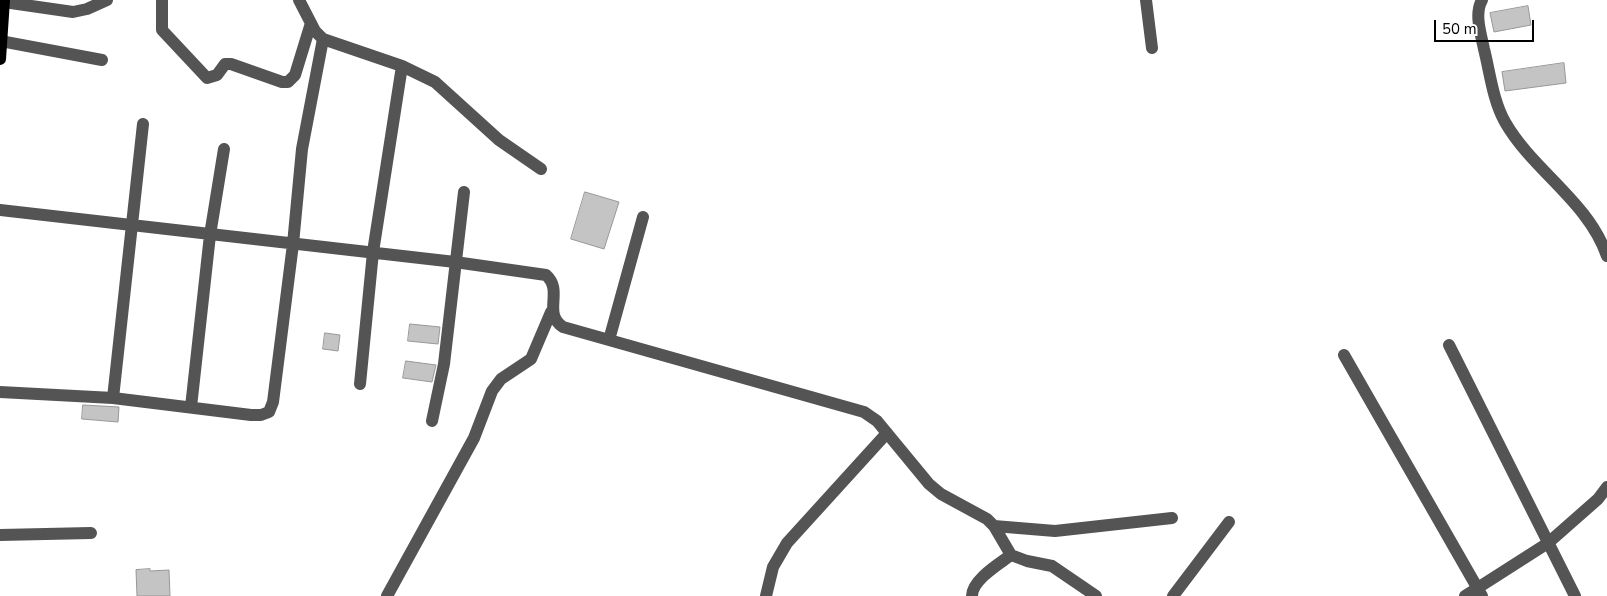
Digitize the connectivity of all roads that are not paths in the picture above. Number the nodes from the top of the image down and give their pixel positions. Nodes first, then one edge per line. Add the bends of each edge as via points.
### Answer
1 (107, 0) edge
2 (156, 0) edge
3 (162, 0) edge
4 (299, 0) edge
5 (1146, 0) edge
6 (1482, 0) edge
7 (4, 1) edge
8 (311, 23) junction
9 (323, 39) junction
10 (1, 41) edge
11 (1152, 48) dead end
12 (0, 59) edge
13 (102, 60) dead end
14 (402, 66) junction
15 (142, 124) dead end
16 (224, 149) dead end
17 (541, 169) dead end
18 (464, 192) dead end
19 (0, 210) edge
20 (643, 217) dead end
21 (130, 225) junction
22 (210, 235) junction
23 (293, 244) junction
24 (374, 252) junction
25 (1607, 256) edge
26 (455, 262) junction
27 (551, 312) junction
28 (609, 340) junction
29 (1449, 344) dead end
30 (1344, 355) dead end
31 (360, 384) dead end
32 (0, 392) edge
33 (113, 398) junction
34 (191, 407) junction
35 (432, 421) dead end
36 (887, 433) junction
37 (1607, 487) edge
38 (1172, 518) dead end
39 (1229, 522) dead end
40 (997, 531) junction
41 (91, 533) dead end
42 (0, 535) edge
43 (1548, 543) junction
44 (1009, 552) junction
45 (1480, 592) edge
46 (387, 596) edge
47 (766, 596) edge
48 (972, 596) edge
49 (1096, 596) edge
50 (1174, 596) edge
51 (1465, 596) edge
52 (1575, 596) edge

1 - 7 street via 72,12
2 - 3 street
3 - 8 street via 162,30 207,78 217,75 225,64 231,64 288,82 295,75
4 - 8 street
5 - 11 street
6 - 25 street via 1478,14 1480,32 1505,122 1584,215
7 - 10 main road
8 - 9 street
9 - 14 street
9 - 23 street via 302,149
10 - 12 main road
10 - 13 street
14 - 17 street via 435,82 500,140
14 - 24 street
15 - 21 street
16 - 22 street
18 - 26 street
19 - 21 street
20 - 28 street
21 - 22 street
21 - 33 street
22 - 23 street
22 - 34 street
23 - 24 street
23 - 34 street via 273,402 269,412 251,415
24 - 26 street
24 - 31 street
26 - 27 street via 546,275 555,291
26 - 35 street via 444,364
27 - 28 street via 555,322 563,327
27 - 46 street via 532,359 501,379 492,391 474,438
28 - 36 street via 864,412
29 - 43 street
30 - 45 street
32 - 33 street
33 - 34 street
36 - 40 street via 929,484 987,520
36 - 47 street via 787,543 773,567
37 - 43 street via 1598,499
38 - 40 street via 1055,532
39 - 50 street
40 - 44 street
41 - 42 street
43 - 45 street
43 - 52 street
44 - 48 street via 975,586
44 - 49 street via 1027,562 1052,566
45 - 51 street

